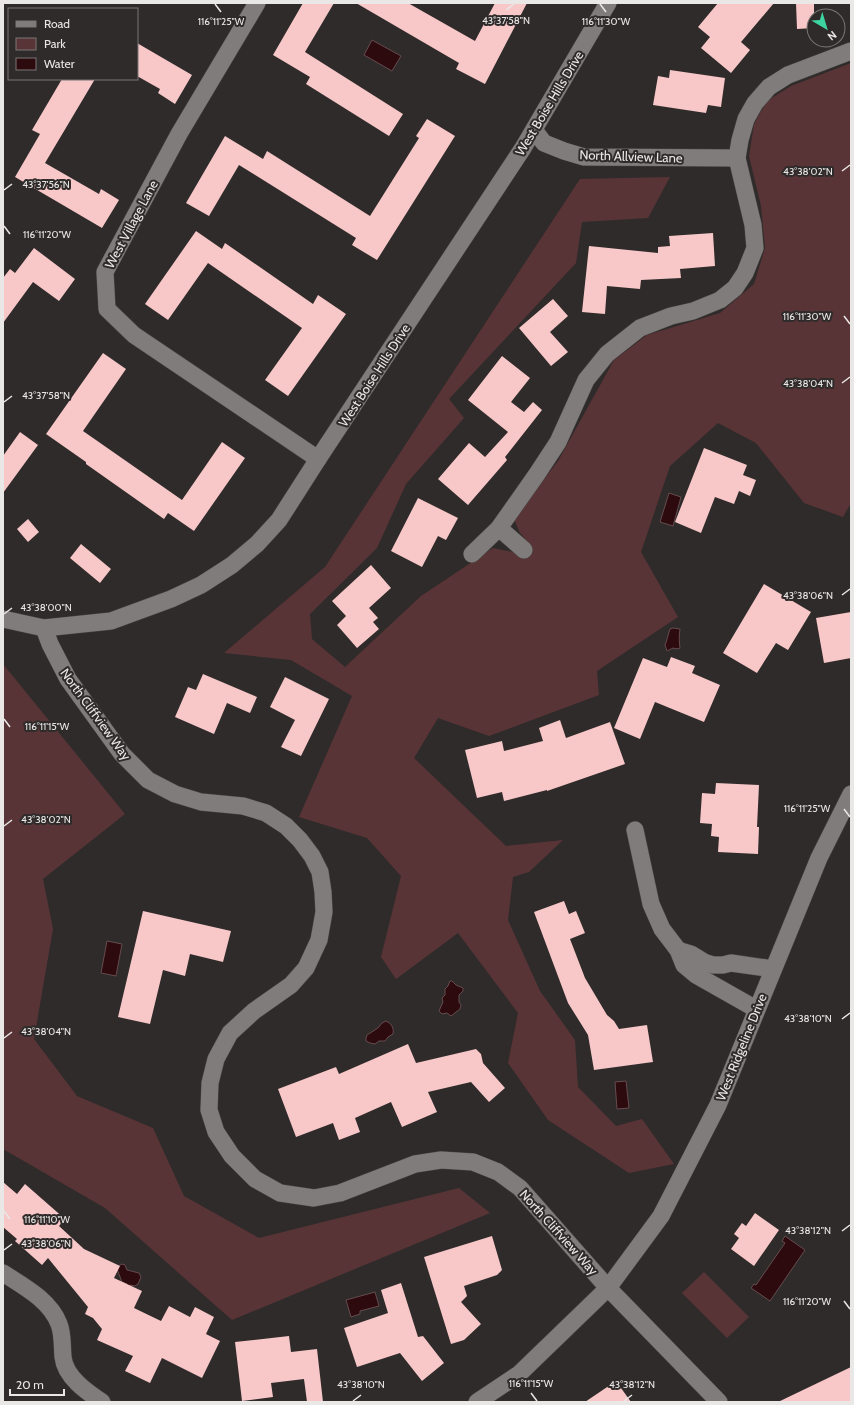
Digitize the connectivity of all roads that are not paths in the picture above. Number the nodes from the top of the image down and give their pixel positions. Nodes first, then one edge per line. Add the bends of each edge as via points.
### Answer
1 (257, 3) edge
2 (608, 3) edge
3 (851, 51) edge
4 (534, 130) junction
5 (737, 158) junction
6 (318, 459) junction
7 (499, 528) junction
8 (524, 550) dead end
9 (472, 554) dead end
10 (3, 619) edge
11 (44, 628) junction
12 (851, 794) edge
13 (635, 830) dead end
14 (678, 950) junction
15 (724, 965) junction
16 (774, 969) junction
17 (715, 985) junction
18 (756, 1009) junction
19 (3, 1273) edge
20 (608, 1288) junction
21 (102, 1402) edge
22 (477, 1402) edge
23 (719, 1402) edge

1 - 6 street, West Village Lane via 181,130 105,272 107,309 134,335
2 - 4 street, West Boise Hills Drive
3 - 5 street via 788,75 769,87 755,103 746,119
4 - 5 street, North Allview Lane via 544,143 584,157
4 - 6 street, West Boise Hills Drive
5 - 7 street via 753,225 755,248 745,273 735,288 720,300 640,328 607,354 586,380 558,442
6 - 11 street, West Boise Hills Drive via 279,520 232,565 201,585 111,620
7 - 8 street
7 - 9 street
10 - 11 street, West Boise Hills Drive
11 - 20 street, North Cliffview Way via 68,679 122,754 148,780 174,794 202,802 243,806 266,814 286,826 300,840 320,872 324,912 319,940 306,968 291,985 254,1011 230,1033 216,1059 210,1083 209,1110 216,1132 232,1156 255,1179 280,1193 314,1198 340,1193 415,1164 441,1160 473,1162 498,1172 520,1188
12 - 16 street, West Ridgeline Drive via 818,858
13 - 14 street via 651,904 662,929
14 - 15 street via 713,965
14 - 17 street via 684,965
15 - 16 street via 731,963
15 - 17 street
16 - 18 street, West Ridgeline Drive
17 - 18 street
18 - 20 street, West Ridgeline Drive via 718,1105 661,1216
19 - 21 street via 46,1303 59,1323 63,1360 70,1374 81,1388
20 - 22 street, West Ridgeline Drive via 519,1374
20 - 23 street, North Cliffview Way

